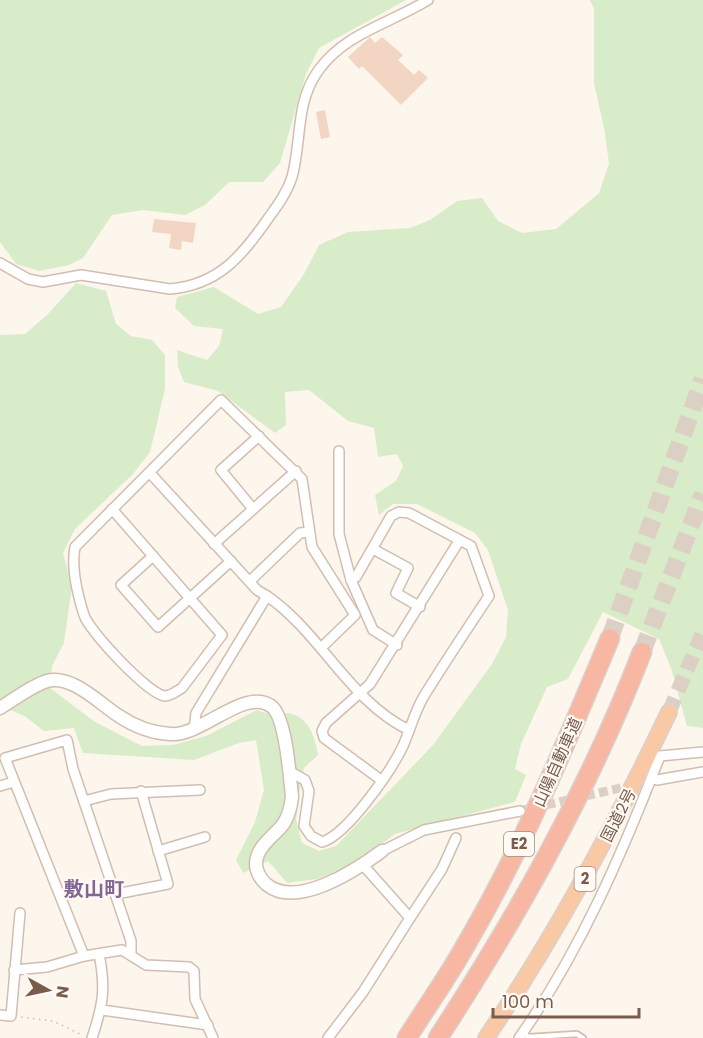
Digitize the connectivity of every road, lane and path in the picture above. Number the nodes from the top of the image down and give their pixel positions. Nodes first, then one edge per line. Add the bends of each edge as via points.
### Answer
1 (428, 0) edge
2 (0, 263) edge
3 (259, 436) junction
4 (339, 451) dead end
5 (296, 471) junction
6 (150, 473) junction
7 (112, 509) junction
8 (253, 509) junction
9 (309, 532) junction
10 (459, 541) junction
11 (214, 543) junction
12 (373, 549) junction
13 (153, 556) junction
14 (231, 561) junction
15 (351, 580) junction
16 (250, 581) junction
17 (267, 596) junction
18 (190, 598) junction
19 (420, 608) junction
20 (610, 638) tunnel mouth
21 (396, 645) junction
22 (321, 648) junction
23 (642, 652) tunnel mouth
24 (361, 692) junction
25 (0, 708) edge
26 (669, 712) tunnel mouth
27 (194, 730) junction
28 (409, 730) junction
29 (703, 752) edge
30 (289, 771) junction
31 (703, 772) edge
32 (381, 780) junction
33 (657, 780) tunnel mouth
34 (14, 782) junction
35 (0, 786) edge
36 (200, 790) dead end
37 (141, 791) junction
38 (84, 801) junction
39 (520, 811) tunnel mouth
40 (205, 837) dead end
41 (456, 838) dead end
42 (158, 851) junction
43 (382, 851) joint
44 (363, 865) junction
45 (116, 894) junction
46 (20, 913) dead end
47 (410, 918) junction
48 (131, 953) junction
49 (99, 954) junction
50 (84, 956) junction
51 (14, 970) junction
52 (102, 1010) junction
53 (0, 1015) edge
54 (11, 1016) junction
55 (208, 1025) junction
56 (520, 1036) edge
57 (89, 1037) edge
58 (213, 1038) edge
59 (328, 1038) edge
60 (407, 1038) edge
61 (438, 1038) edge
62 (486, 1038) edge
63 (583, 1038) edge

1 - 2 street via 354,37 335,50 317,72 301,108 296,158 283,198 243,254 224,269 184,288 170,289 81,275 43,282 28,279
3 - 5 street
3 - 6 street via 220,400
3 - 8 street via 221,470
4 - 15 street via 339,534
5 - 8 street
5 - 9 street via 302,479
6 - 7 street
6 - 11 street
7 - 13 street
7 - 18 street via 75,547 73,558 84,616 119,660 165,696 182,688 222,635
8 - 11 street
9 - 16 street via 300,533
9 - 22 street via 312,547 355,615
10 - 12 street via 409,513 399,513 391,516
10 - 19 street
10 - 28 street via 471,546 489,596 422,698
11 - 14 street
12 - 15 street
12 - 19 street via 408,568 396,593
13 - 18 street
13 - 18 street via 122,585 158,627
14 - 16 street
14 - 18 street
15 - 21 street via 373,630
16 - 17 street
17 - 22 street
17 - 27 street via 196,713
19 - 21 street
20 - 60 highway, 山陽自動車道 / E2 via 497,889 468,943
21 - 24 street
22 - 24 street
23 - 61 highway, 山陽自動車道 / E2 via 592,772 554,845
24 - 28 street
24 - 32 street via 322,731 324,738
25 - 27 street via 50,680 66,682 137,726 170,735
26 - 62 highway, 国道2号 / 2 via 573,902
27 - 30 street via 237,706 264,702 273,706 280,718
28 - 32 street
29 - 56 street via 660,756 609,880
30 - 32 street via 306,780 309,791 304,826 322,842 342,830
30 - 44 street via 290,810 284,824 260,852 256,865 262,881 272,890 288,894 334,880
31 - 33 street
34 - 35 street
34 - 38 street via 5,758 67,740
34 - 50 street
36 - 37 street
37 - 38 street
37 - 42 street
38 - 45 street
39 - 43 street via 424,830
40 - 42 street
41 - 47 street via 442,869
42 - 45 street via 168,884
43 - 44 street
44 - 47 street
45 - 48 street
46 - 51 street
47 - 59 street
48 - 49 street via 122,950
48 - 55 street via 146,964 189,967 194,971 195,999
49 - 50 street
49 - 52 street via 105,982
50 - 51 street
51 - 54 street
52 - 55 street
52 - 57 street
53 - 54 street
54 - 57 path via 53,1022
55 - 58 street
56 - 63 lane via 577,1034

